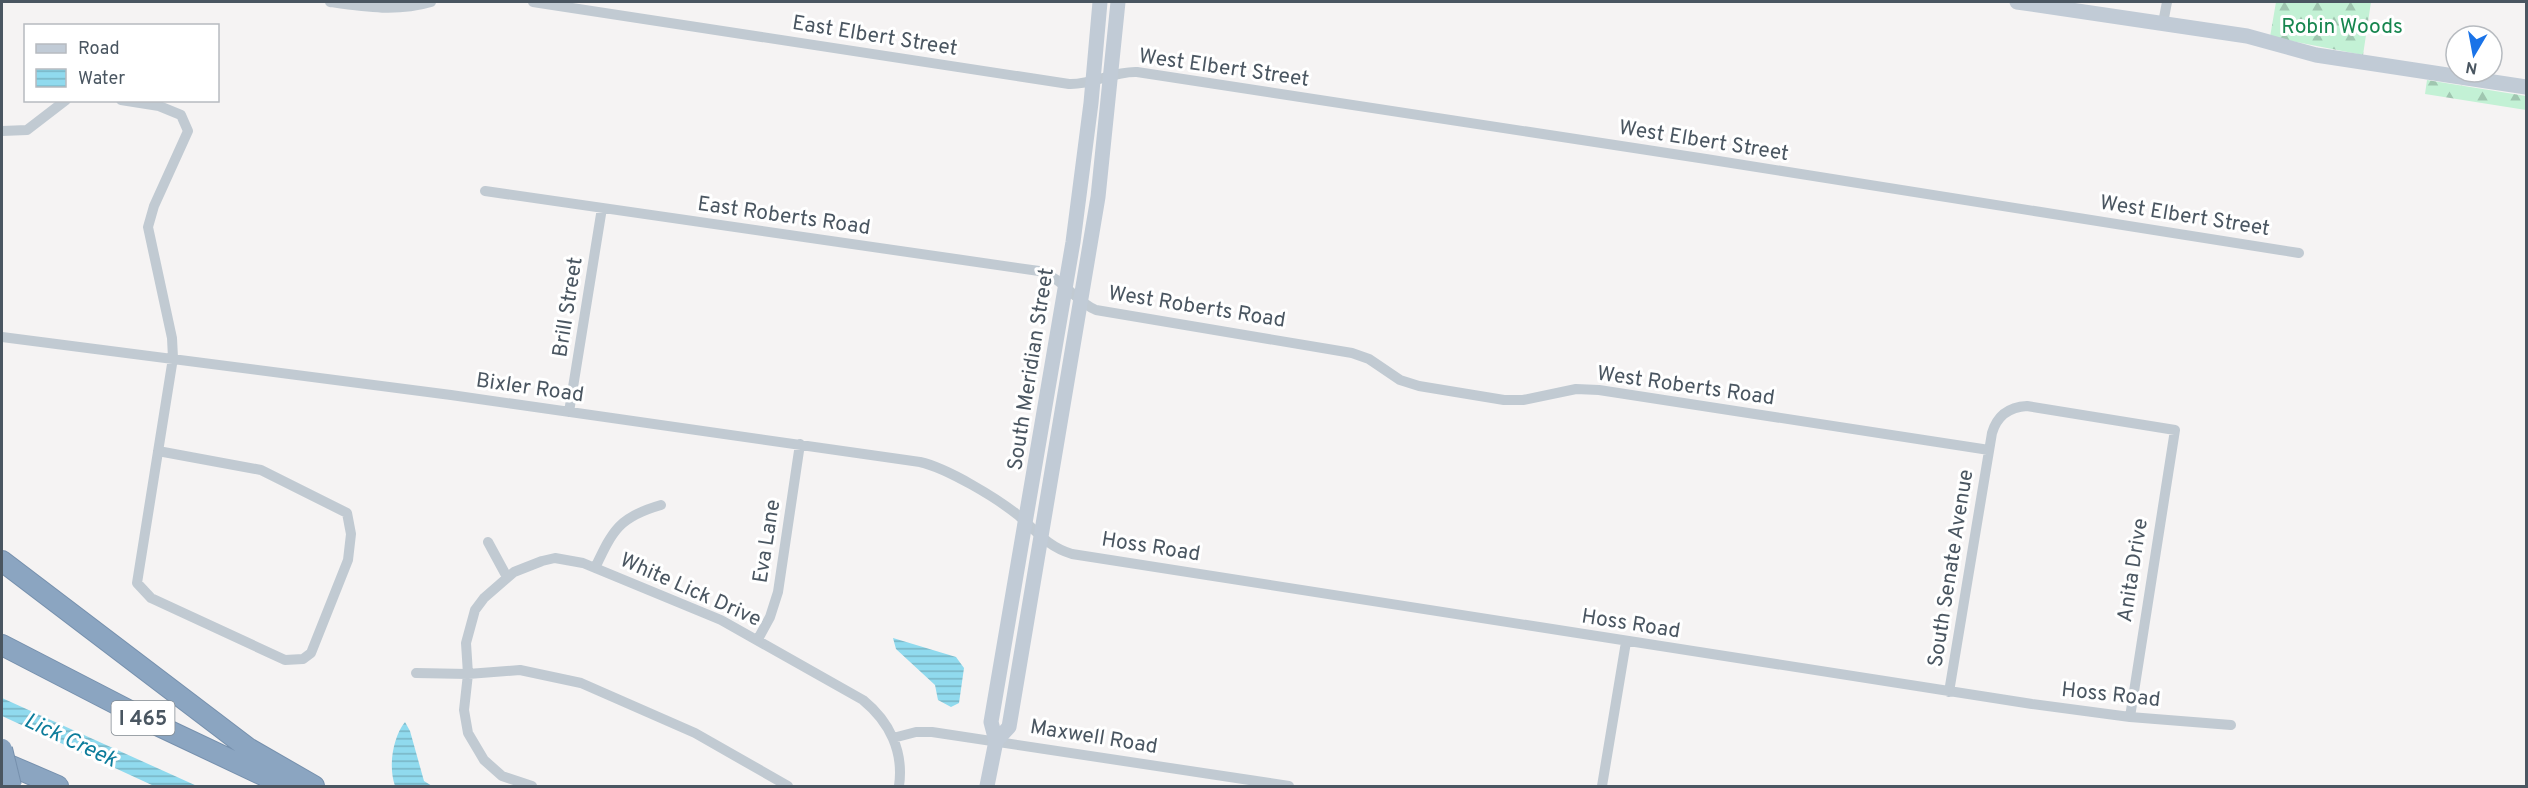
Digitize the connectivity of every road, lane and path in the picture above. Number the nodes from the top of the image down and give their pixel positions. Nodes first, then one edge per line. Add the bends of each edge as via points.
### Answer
1 (330, 2) edge
2 (431, 2) edge
3 (533, 2) edge
4 (1100, 2) edge
5 (2017, 2) edge
6 (2167, 2) edge
7 (1120, 6) edge
8 (2163, 23) junction
9 (1103, 78) junction
10 (2526, 87) edge
11 (63, 102) edge
12 (134, 102) edge
13 (2, 131) edge
14 (485, 191) dead end
15 (602, 208) junction
16 (2299, 253) dead end
17 (1073, 293) junction
18 (2, 337) edge
19 (172, 358) junction
20 (569, 412) junction
21 (800, 444) junction
22 (1989, 450) junction
23 (158, 451) junction
24 (661, 505) dead end
25 (1034, 530) junction
26 (488, 542) dead end
27 (2, 561) edge
28 (595, 568) junction
29 (507, 577) junction
30 (758, 639) junction
31 (1626, 642) junction
32 (2, 645) edge
33 (416, 673) dead end
34 (468, 674) junction
35 (1949, 692) junction
36 (2130, 717) junction
37 (2231, 725) dead end
38 (893, 738) junction
39 (996, 741) junction
40 (2, 749) edge
41 (2, 762) edge
42 (11, 786) edge
43 (58, 786) edge
44 (286, 786) edge
45 (314, 786) edge
46 (532, 786) edge
47 (788, 786) edge
48 (899, 786) edge
49 (987, 786) edge
50 (1289, 786) edge
51 (1602, 786) edge

1 - 2 street via 410,8
3 - 9 street, East Elbert Street via 1069,84
4 - 9 main road, South Meridian Street
5 - 8 main road
6 - 8 street
7 - 9 main road, South Meridian Street
8 - 10 main road via 2247,36 2316,55
9 - 16 street, West Elbert Street via 1137,72
9 - 17 main road, South Meridian Street
9 - 17 main road, South Meridian Street via 1098,196
11 - 13 street via 27,130
12 - 19 street via 181,115 188,131 148,227 172,338
14 - 15 street, East Roberts Road
15 - 17 street, East Roberts Road via 1039,271
15 - 20 street, Brill Street
17 - 22 street, West Roberts Road via 1096,310 1352,353 1369,359 1400,380 1423,387 1518,400 1590,389
17 - 25 main road, South Meridian Street
17 - 25 main road, South Meridian Street
18 - 19 street, Bixler Road
19 - 20 street, Bixler Road
19 - 23 street
20 - 21 street, Bixler Road
21 - 25 street, Bixler Road via 938,467 1014,513
21 - 30 street, Eva Lane via 776,601
22 - 35 street, South Senate Avenue
22 - 36 street, Anita Drive via 1998,420 2009,410 2023,406 2175,430
23 - 23 street via 137,583 151,598 285,660 303,659 311,653 348,560 351,534 347,513 261,470
24 - 28 street via 637,512 622,523
25 - 31 street, Hoss Road via 1055,548 1071,554
25 - 39 main road, South Meridian Street via 991,722
25 - 39 main road, South Meridian Street via 1009,727
26 - 29 street
27 - 45 highway via 234,738
28 - 29 street, White Lick Drive via 555,558
28 - 30 street, White Lick Drive
29 - 34 street, White Lick Drive via 475,610 466,643
30 - 38 street, White Lick Drive via 863,700 879,715
31 - 35 street, Hoss Road
31 - 51 street
32 - 44 highway, I 465
33 - 34 street
34 - 46 street, White Lick Drive via 464,710 473,742 484,760 502,776
34 - 47 street via 520,670 581,683 694,733
35 - 36 street, Hoss Road
36 - 37 street, Hoss Road
38 - 39 street, Maxwell Road via 932,732
38 - 48 street, White Lick Drive via 900,761
39 - 49 main road, South Meridian Street
39 - 50 street, Maxwell Road
40 - 42 highway, bridge
41 - 43 highway

